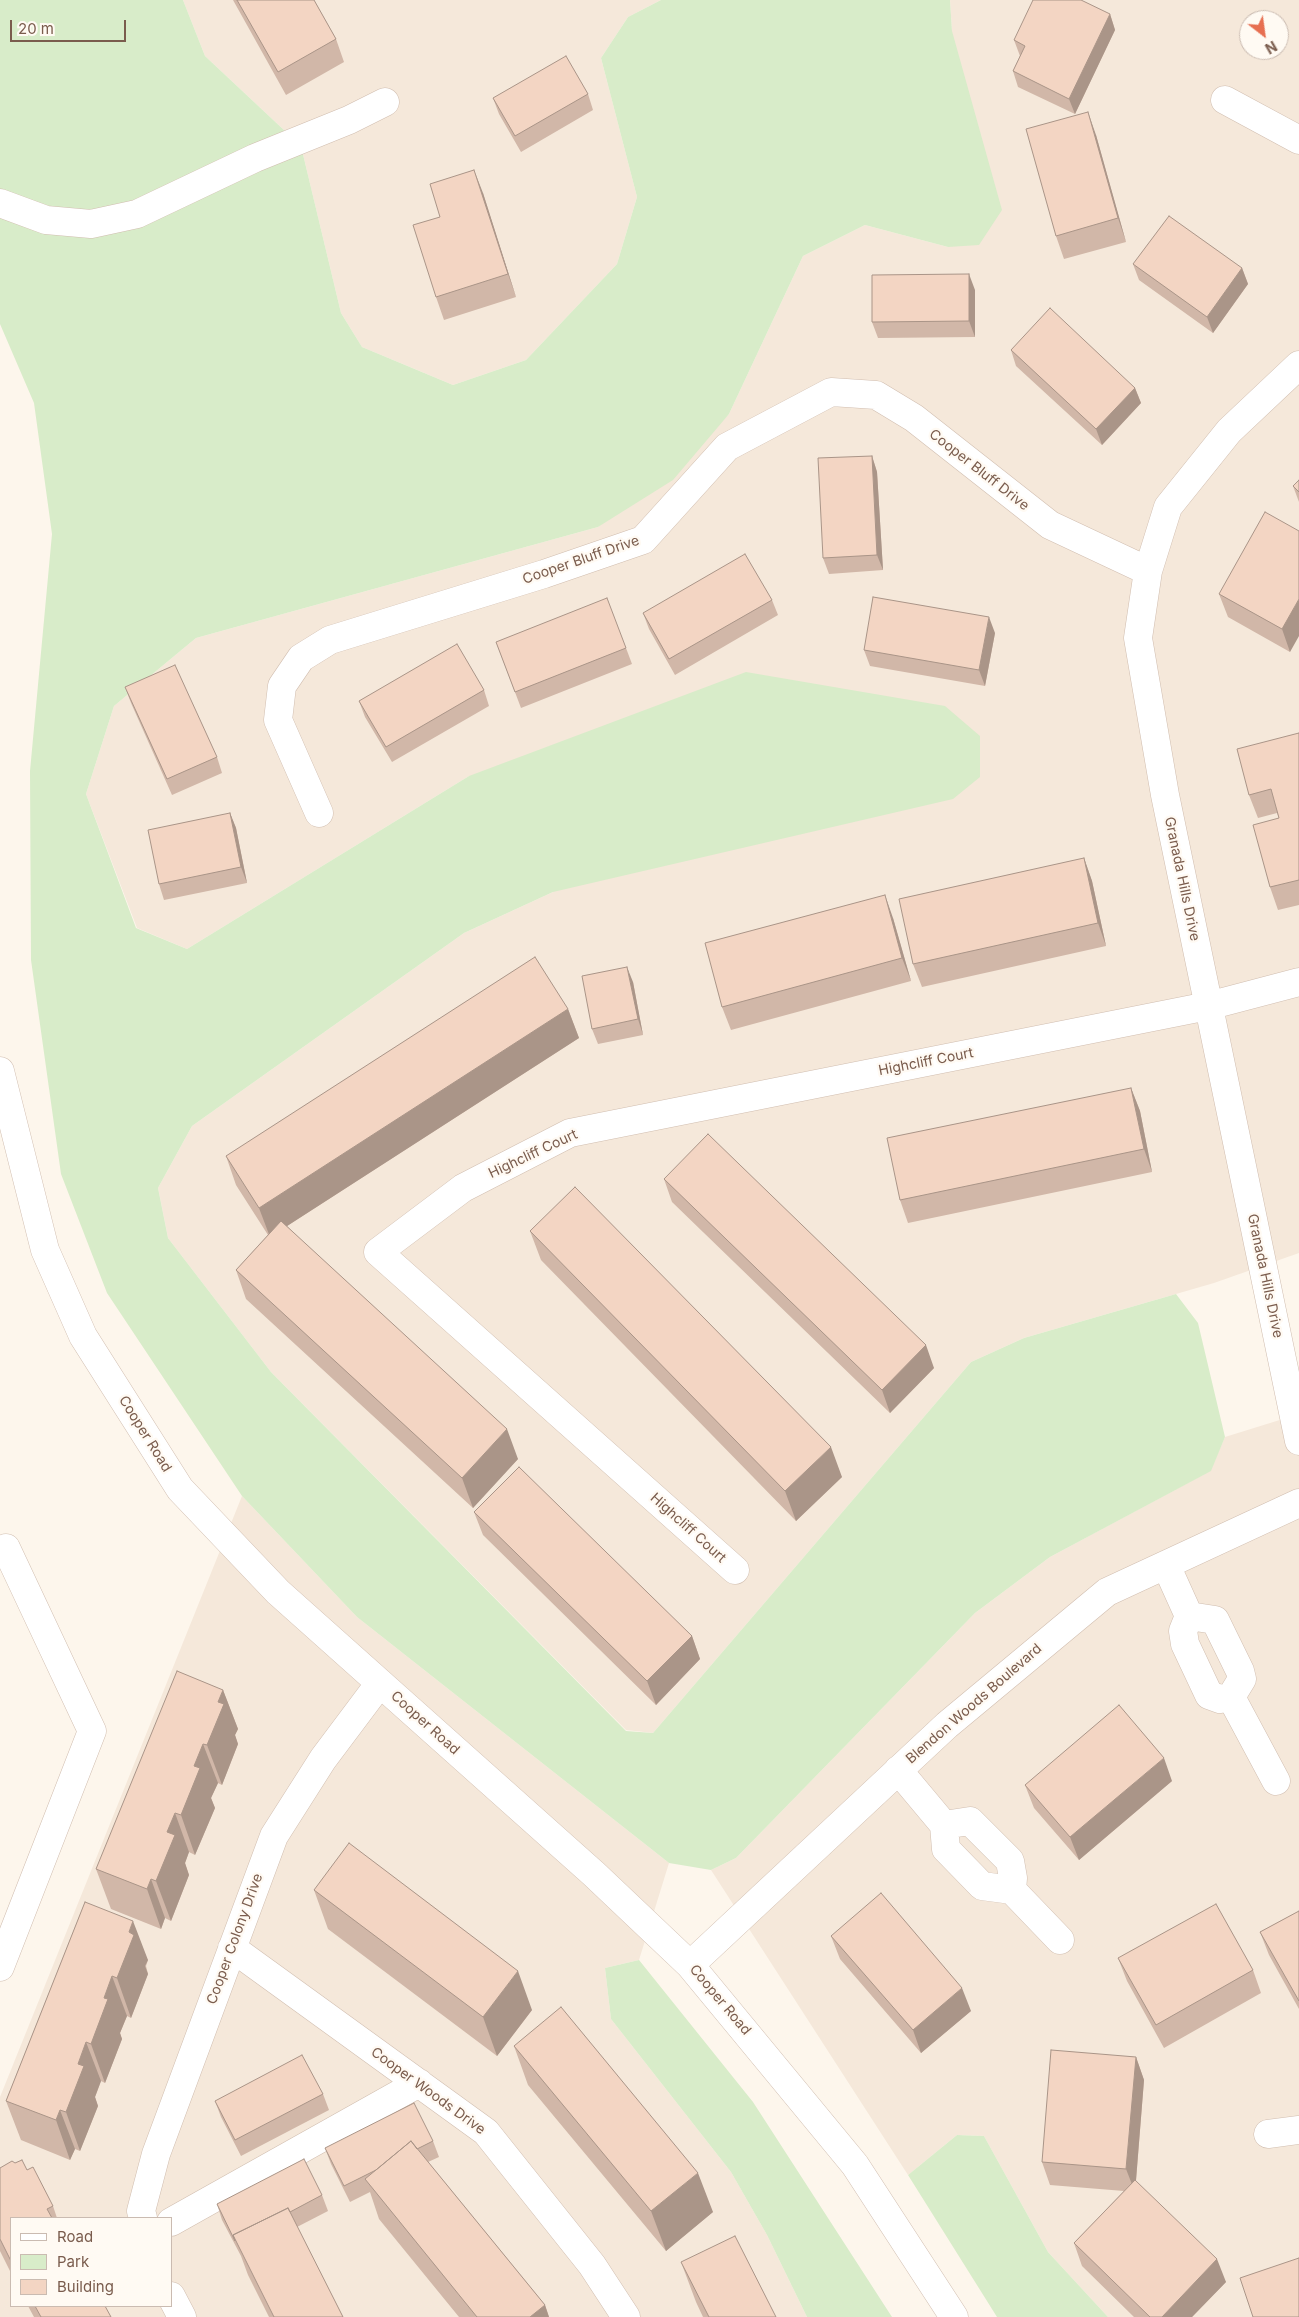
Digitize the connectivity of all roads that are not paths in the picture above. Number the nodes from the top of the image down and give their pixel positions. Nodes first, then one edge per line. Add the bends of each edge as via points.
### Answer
1 (1225, 100) dead end
2 (385, 102) dead end
3 (1299, 140) edge
4 (0, 203) edge
5 (1299, 365) edge
6 (1148, 571) junction
7 (319, 813) dead end
8 (1299, 982) edge
9 (1208, 1006) junction
10 (0, 1071) edge
11 (1299, 1441) edge
12 (1299, 1503) edge
13 (6, 1548) dead end
14 (1166, 1565) junction
15 (736, 1570) dead end
16 (1189, 1616) junction
17 (380, 1683) junction
18 (1231, 1697) junction
19 (898, 1770) junction
20 (1276, 1781) dead end
21 (944, 1825) junction
22 (1012, 1890) junction
23 (1060, 1940) dead end
24 (232, 1948) junction
25 (690, 1964) junction
26 (0, 1967) edge
27 (419, 2083) junction
28 (1299, 2130) edge
29 (1268, 2134) dead end
30 (143, 2217) edge
31 (172, 2221) edge
32 (172, 2298) edge
33 (182, 2317) edge
34 (626, 2317) edge
35 (954, 2317) edge

1 - 3 street
2 - 4 street via 137,214 91,224 46,220
5 - 6 street, Granada Hills Drive via 1229,431 1168,507
6 - 7 street, Cooper Bluff Drive via 1050,525 914,418 876,395 831,392 727,447 643,540 330,640 301,658 282,686 278,720
6 - 9 street, Granada Hills Drive via 1138,638 1165,795
8 - 9 street
9 - 11 street, Granada Hills Drive
9 - 15 street, Highcliff Court via 570,1133 463,1188 378,1252
10 - 17 street, Cooper Road via 45,1250 83,1336 180,1489 278,1592
12 - 14 street, Blendon Woods Boulevard
13 - 26 street via 92,1731
14 - 16 street
14 - 19 street, Blendon Woods Boulevard via 1107,1592
16 - 18 street via 1183,1631 1184,1644 1209,1695
16 - 18 street via 1215,1620 1242,1679
17 - 24 street, Cooper Colony Drive via 323,1759 274,1836
17 - 25 street, Cooper Road
18 - 20 street
19 - 21 street
19 - 25 street, Blendon Woods Boulevard
21 - 22 street via 946,1849 982,1886
21 - 22 street via 970,1821 1010,1861
22 - 23 street
24 - 27 street, Cooper Woods Drive
24 - 30 street, Cooper Colony Drive via 156,2154 141,2212
25 - 35 street, Cooper Road via 855,2165
27 - 31 street
27 - 34 street, Cooper Woods Drive via 486,2132 592,2265
28 - 29 street
32 - 33 street

